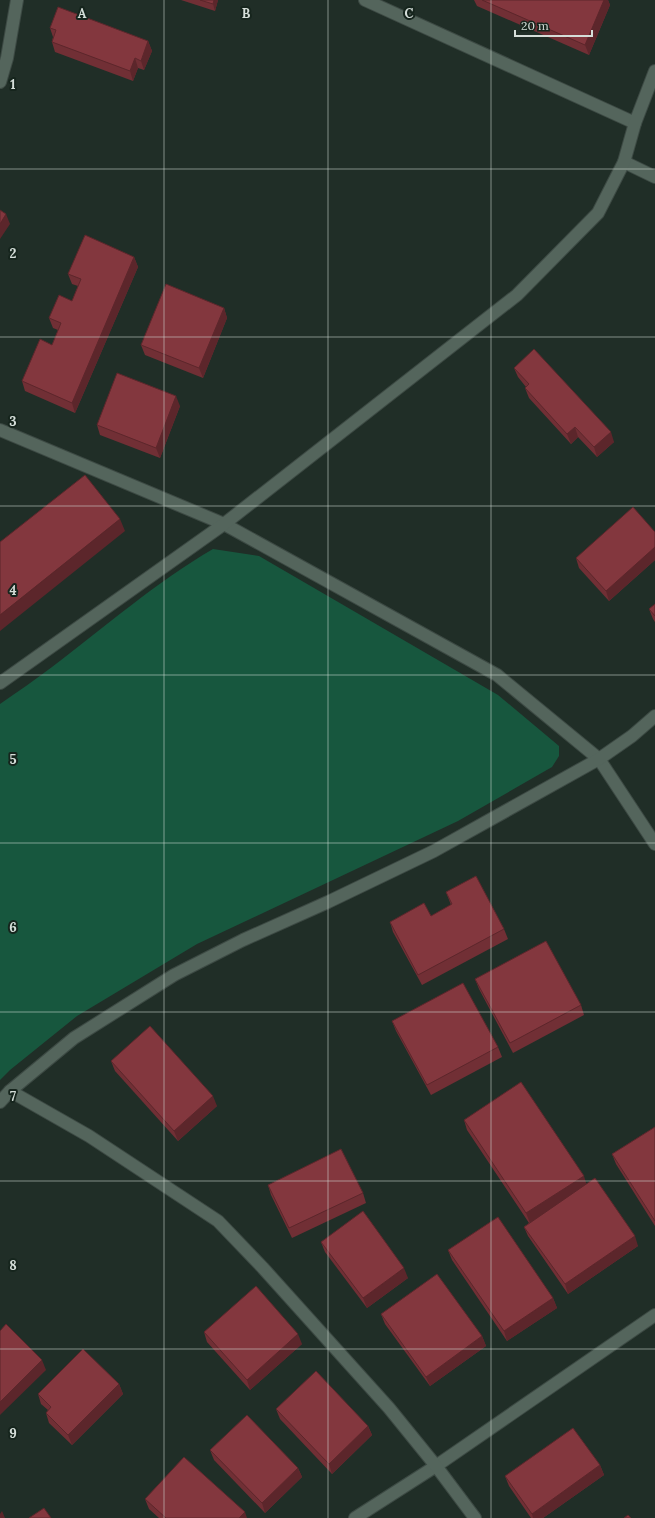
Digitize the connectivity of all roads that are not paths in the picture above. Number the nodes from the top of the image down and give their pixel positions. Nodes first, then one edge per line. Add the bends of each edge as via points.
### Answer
1 (17, 0) edge
2 (365, 0) edge
3 (655, 71) edge
4 (0, 82) edge
5 (635, 123) junction
6 (624, 162) junction
7 (655, 177) edge
8 (0, 430) edge
9 (224, 524) junction
10 (0, 683) edge
11 (655, 716) edge
12 (599, 759) junction
13 (655, 844) edge
14 (10, 1091) junction
15 (0, 1102) edge
16 (655, 1315) edge
17 (436, 1466) junction
18 (355, 1518) edge
19 (475, 1518) edge

1 - 4 street
2 - 5 street
3 - 5 street
5 - 6 street
6 - 7 street
6 - 9 street via 598,213 517,295
8 - 9 street
9 - 10 street
9 - 12 street via 497,675
11 - 12 street
12 - 13 street
12 - 14 street via 434,851 174,975 74,1038
14 - 15 street
14 - 17 street via 89,1136 218,1221 389,1408
16 - 17 street
17 - 18 street
17 - 19 street

